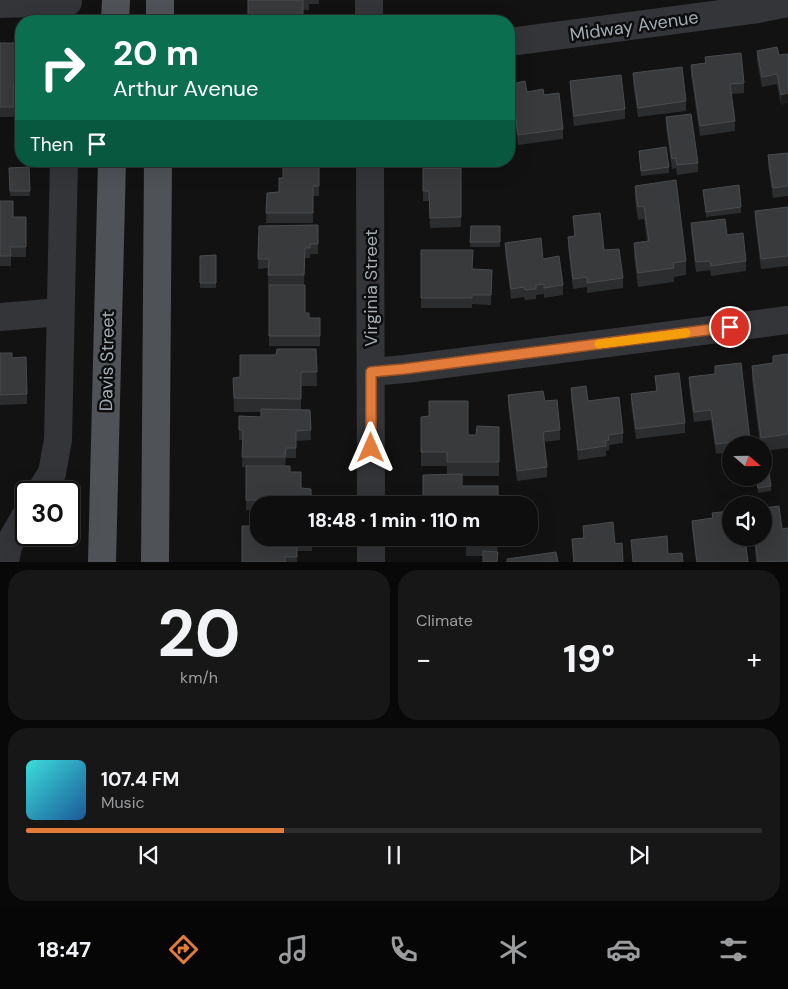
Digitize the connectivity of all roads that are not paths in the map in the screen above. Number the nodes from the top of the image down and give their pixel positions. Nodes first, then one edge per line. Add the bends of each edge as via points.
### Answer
1 (116, 0) edge
2 (160, 0) edge
3 (369, 0) edge
4 (788, 3) edge
5 (0, 4) edge
6 (68, 8) edge
7 (115, 15) edge
8 (160, 15) edge
9 (370, 15) edge
10 (515, 41) edge
11 (64, 167) edge
12 (112, 167) edge
13 (158, 167) edge
14 (370, 167) edge
15 (60, 312) junction
16 (0, 317) edge
17 (788, 320) edge
18 (371, 372) junction
19 (47, 481) edge
20 (371, 496) edge
21 (15, 534) edge
22 (371, 546) edge
23 (5, 562) edge
24 (102, 562) edge
25 (155, 562) edge
26 (371, 562) edge

1 - 7 main road
2 - 8 main road
3 - 9 street
4 - 10 street, Midway Avenue
5 - 6 street
11 - 15 street
12 - 24 main road, Davis Street
13 - 25 main road
14 - 18 street, Virginia Street
15 - 16 street
15 - 19 street via 58,440 52,473
17 - 18 street
18 - 20 street, Virginia Street
21 - 23 street via 8,546
22 - 26 street

